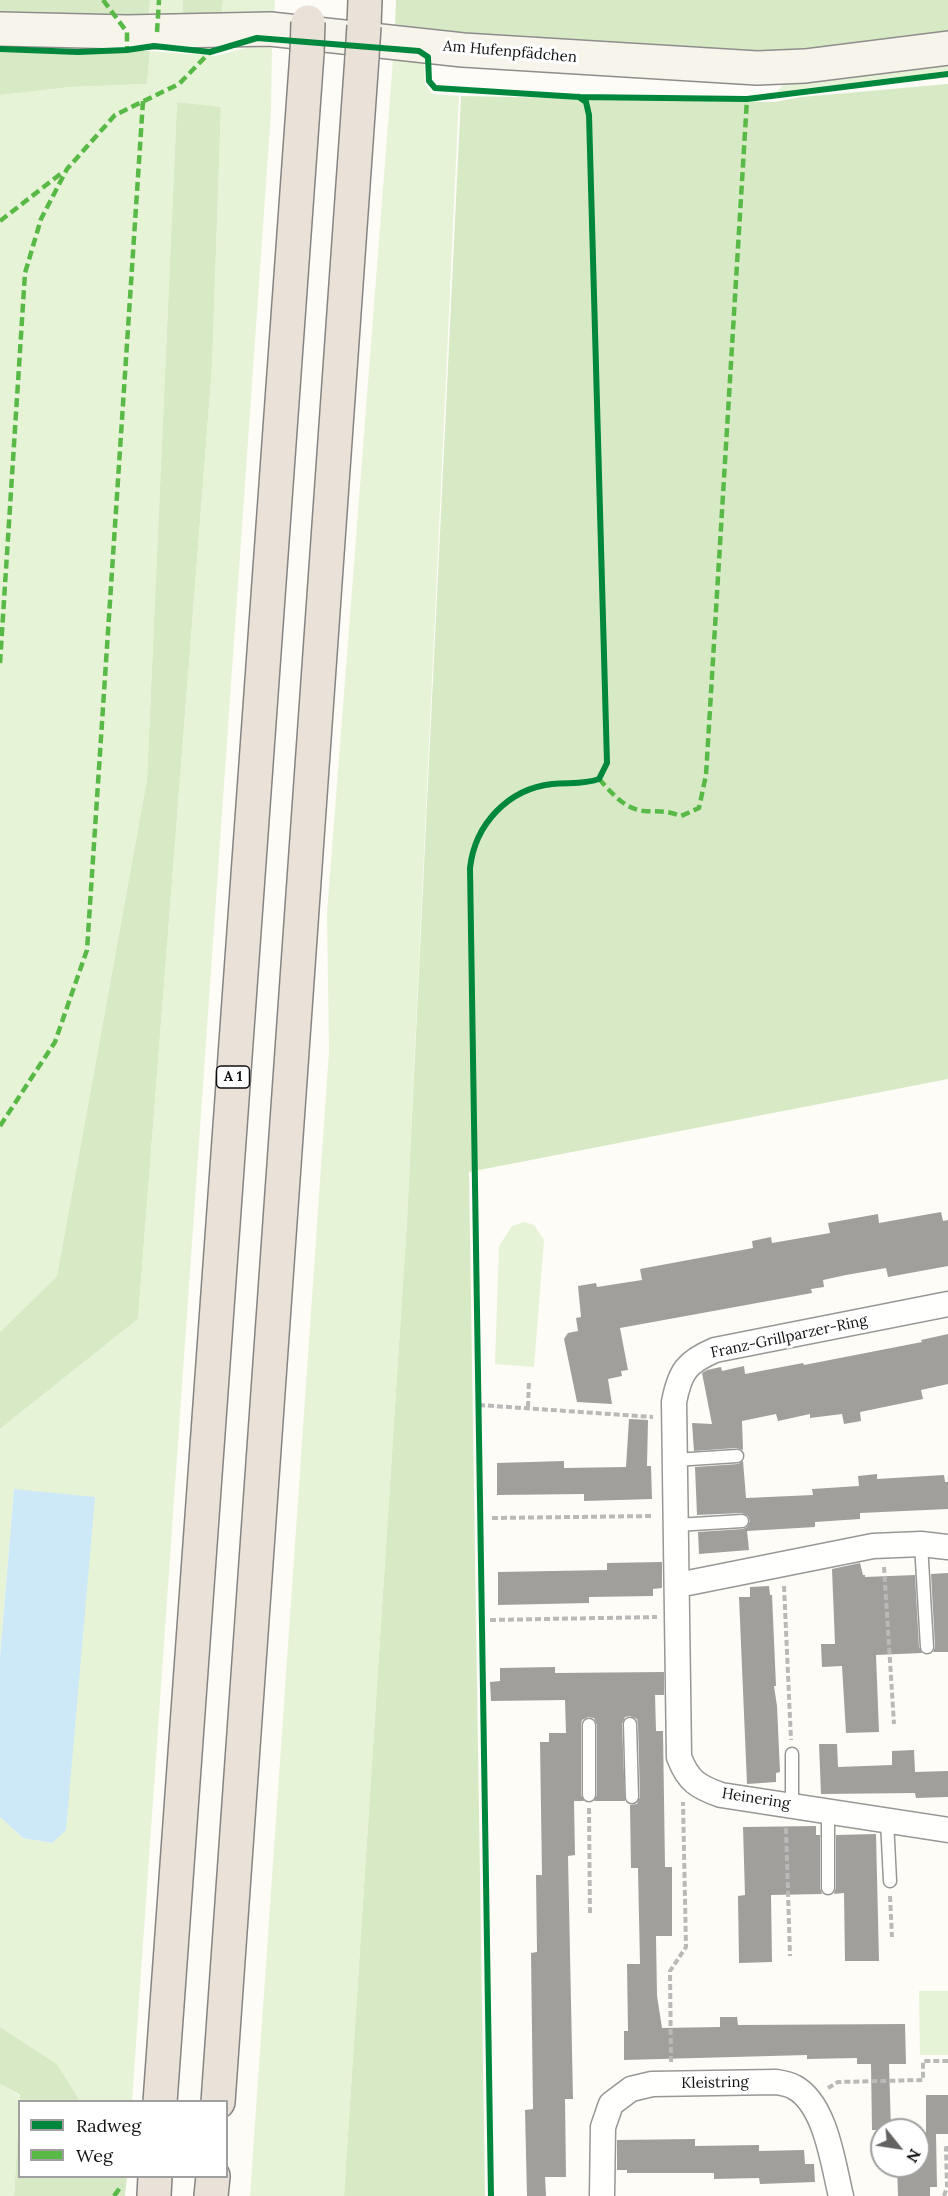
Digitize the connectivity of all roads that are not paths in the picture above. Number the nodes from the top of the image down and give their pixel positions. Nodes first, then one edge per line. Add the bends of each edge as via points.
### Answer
1 (308, 25) edge
2 (364, 27) edge
3 (0, 29) edge
4 (948, 48) edge
5 (948, 1304) edge
6 (737, 1456) dead end
7 (675, 1460) junction
8 (677, 1520) junction
9 (742, 1521) dead end
10 (921, 1544) junction
11 (948, 1547) edge
12 (678, 1585) junction
13 (927, 1647) dead end
14 (630, 1724) dead end
15 (590, 1725) dead end
16 (792, 1754) road end
17 (589, 1795) road end
18 (632, 1797) dead end
19 (789, 1805) junction
20 (828, 1811) junction
21 (887, 1820) junction
22 (948, 1830) edge
23 (890, 1881) road end
24 (828, 1888) dead end
25 (160, 2100) edge
26 (218, 2100) edge
27 (155, 2178) edge
28 (213, 2178) edge
29 (154, 2196) edge
30 (211, 2196) edge
31 (602, 2196) edge
32 (842, 2196) edge

1 - 25 highway, A 1
2 - 26 highway
3 - 4 street, Am Hufenpfädchen via 270,29 463,50 757,68 805,66
5 - 7 street, Franz-Grillparzer-Ring via 715,1350 699,1357 681,1376 675,1402
6 - 7 lane
7 - 8 street
8 - 9 lane
8 - 12 street
10 - 11 street
10 - 12 street via 882,1546
10 - 13 lane
12 - 19 street, Heinering via 679,1757 683,1767 702,1788 721,1795
14 - 18 lane
15 - 17 lane
16 - 19 lane
19 - 20 street, Heinering
20 - 21 street, Heinering
20 - 24 lane
21 - 22 street, Heinering
21 - 23 lane
27 - 29 highway
28 - 30 highway
31 - 32 street, Kleistring via 603,2127 611,2104 631,2089 652,2084 776,2082 794,2086 818,2111

